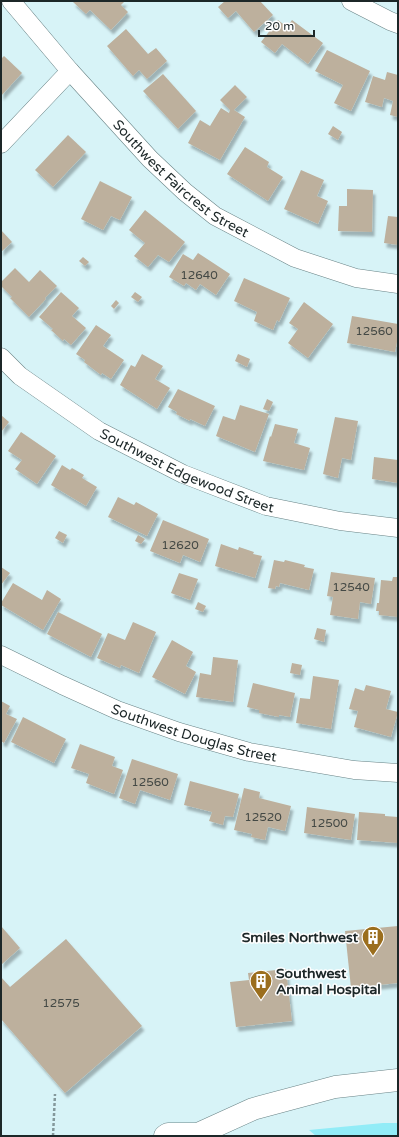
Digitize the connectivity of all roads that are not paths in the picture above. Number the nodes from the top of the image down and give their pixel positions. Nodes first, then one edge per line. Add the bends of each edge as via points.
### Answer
1 (11, 1) edge
2 (351, 1) edge
3 (398, 24) edge
4 (70, 71) junction
5 (1, 144) edge
6 (398, 284) edge
7 (1, 357) edge
8 (398, 528) edge
9 (1, 655) edge
10 (398, 772) edge
11 (398, 1080) edge
12 (198, 1135) edge
13 (165, 1136) edge

1 - 4 street, Southwest Faircrest Street
2 - 3 street
4 - 5 street
4 - 6 street, Southwest Faircrest Street via 150,159 215,216 295,258 356,278
7 - 8 street, Southwest Edgewood Street via 20,376 99,431 183,474 266,506 340,521
9 - 10 street, Southwest Douglas Street via 117,710 179,732 249,752 354,770
11 - 12 main road via 335,1087 287,1099 253,1109
12 - 13 main road

